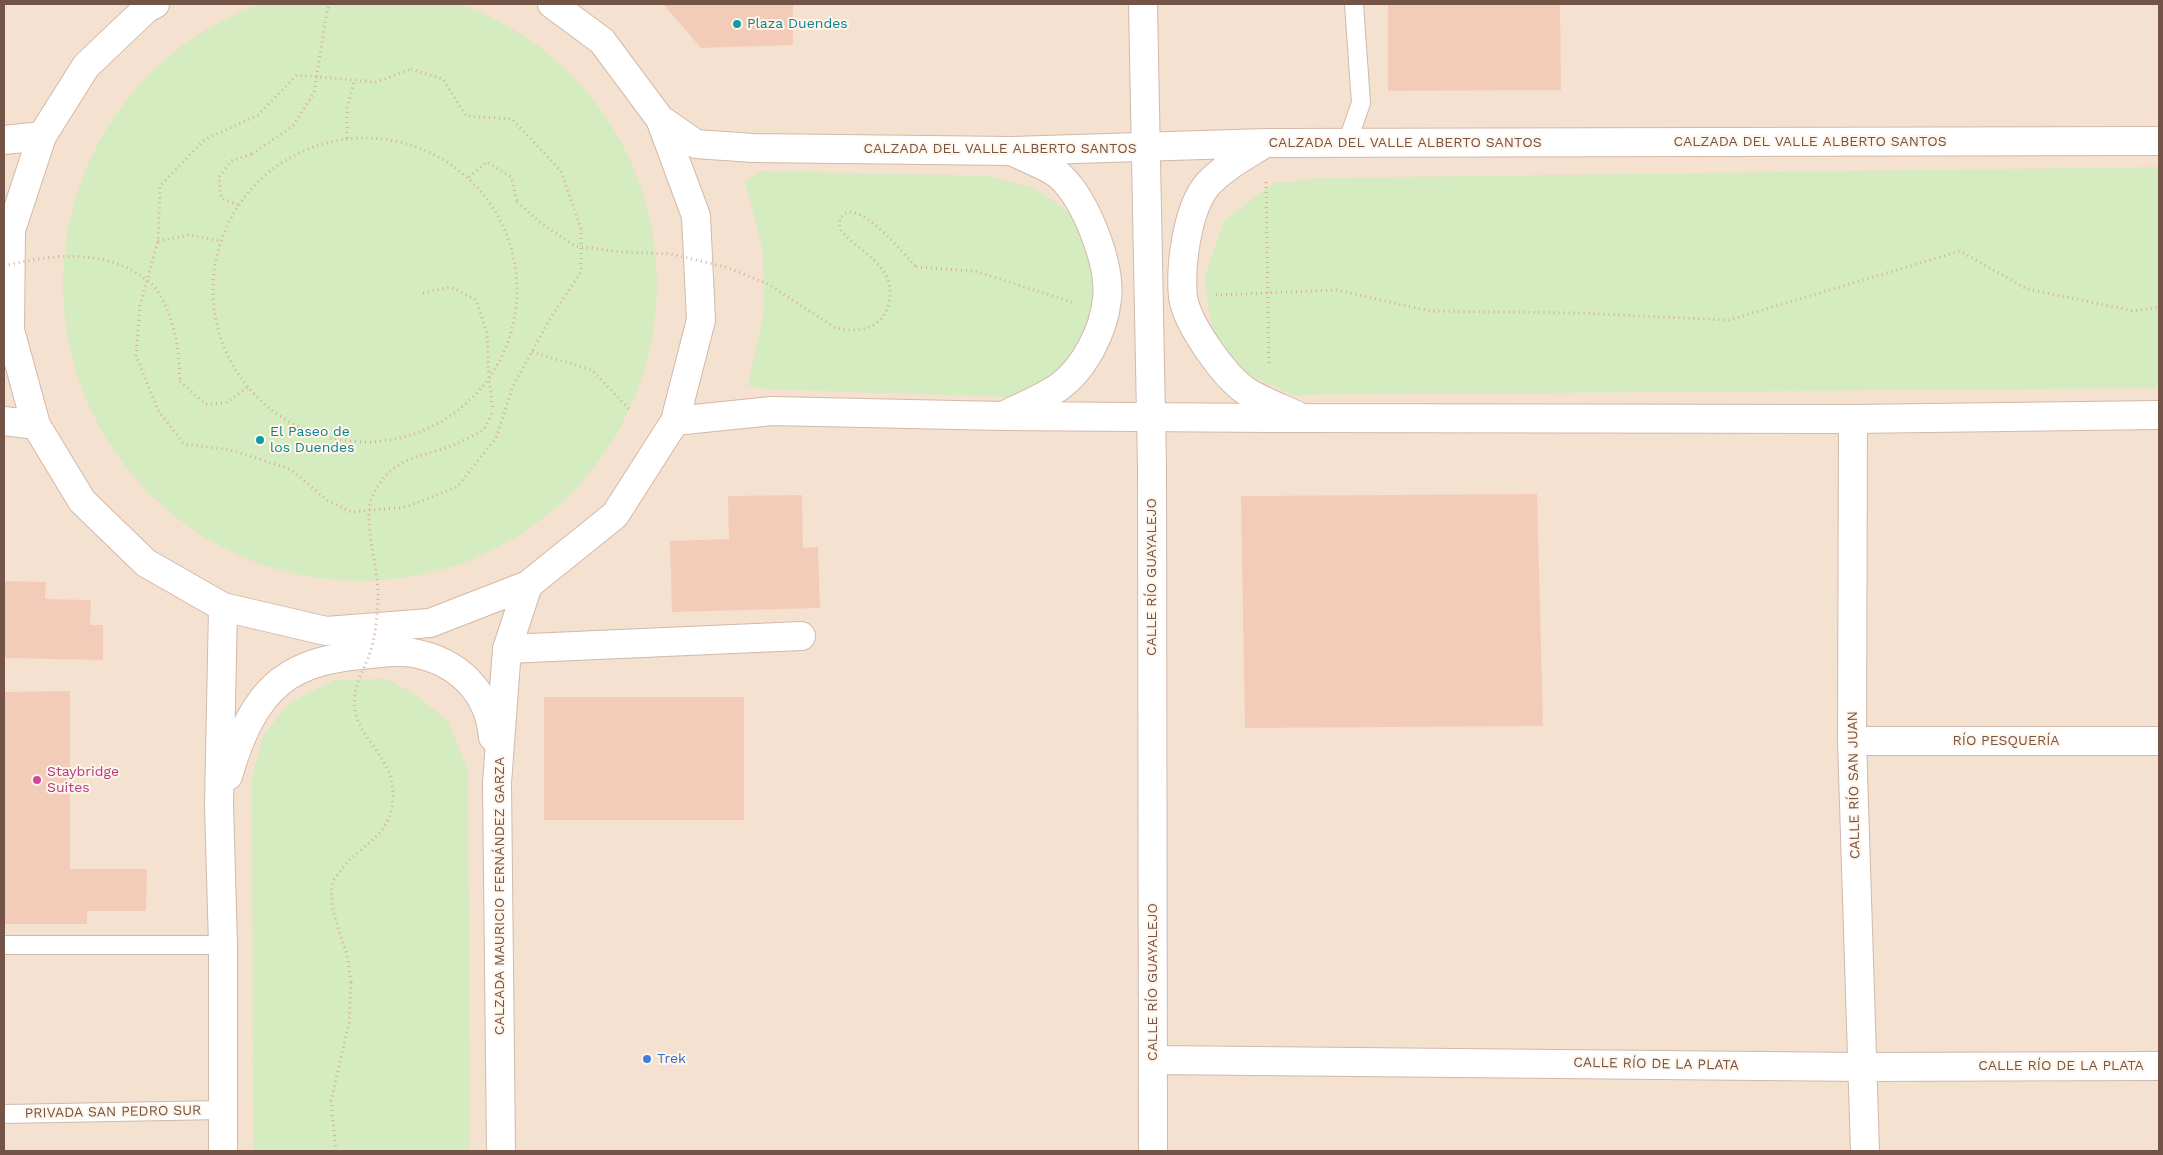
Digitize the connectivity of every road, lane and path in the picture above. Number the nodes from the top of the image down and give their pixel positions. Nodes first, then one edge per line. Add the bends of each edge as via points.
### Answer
1 (155, 4) edge
2 (330, 4) edge
3 (552, 4) edge
4 (1143, 4) edge
5 (1354, 4) edge
6 (354, 81) junction
7 (660, 119) junction
8 (42, 136) junction
9 (347, 138) junction
10 (4, 140) edge
11 (2159, 141) edge
12 (1266, 143) junction
13 (1347, 143) junction
14 (1148, 148) junction
15 (1012, 151) junction
16 (1266, 176) dead end
17 (469, 177) junction
18 (238, 205) junction
19 (158, 241) junction
20 (220, 241) junction
21 (4, 266) edge
22 (1268, 292) junction
23 (423, 293) dead end
24 (1108, 298) junction
25 (1183, 298) junction
26 (2159, 307) edge
27 (532, 352) junction
28 (1269, 370) dead end
29 (489, 380) junction
30 (248, 388) junction
31 (629, 409) dead end
32 (2159, 415) edge
33 (1002, 416) junction
34 (1151, 417) junction
35 (1301, 418) junction
36 (1853, 419) junction
37 (4, 421) edge
38 (675, 421) junction
39 (36, 425) junction
40 (528, 585) junction
41 (223, 607) junction
42 (801, 636) dead end
43 (507, 649) junction
44 (1852, 741) junction
45 (2159, 741) edge
46 (497, 783) junction
47 (219, 806) junction
48 (4, 945) edge
49 (222, 945) junction
50 (1153, 1060) junction
51 (2159, 1066) edge
52 (1862, 1067) junction
53 (222, 1110) junction
54 (4, 1114) edge
55 (223, 1151) edge
56 (336, 1151) edge
57 (501, 1151) edge
58 (1153, 1151) edge
59 (1865, 1151) edge

1 - 8 main road via 86,66
2 - 18 path, bridge via 314,92 293,126 252,154 231,161 219,177 220,198
3 - 7 main road via 602,41
4 - 14 main road, CALLE RÍO GUAYALEJO
5 - 13 lane via 1361,103
6 - 9 path via 347,108
6 - 19 path via 297,75 258,115 204,140 160,186
6 - 27 path via 376,82 411,69 443,79 466,116 512,119 561,171 581,228 581,272
7 - 15 main road, CALZADA DEL VALLE ALBERTO SANTOS via 696,144 753,148
7 - 38 main road via 696,216 700,292 701,320
8 - 10 main road
8 - 39 main road via 11,230 10,330
9 - 17 path via 390,139 432,153
9 - 18 path via 304,150 267,173
11 - 13 main road, CALZADA DEL VALLE ALBERTO SANTOS
12 - 13 main road, CALZADA DEL VALLE ALBERTO SANTOS
12 - 14 main road, CALZADA DEL VALLE ALBERTO SANTOS
12 - 25 main road via 1207,185 1189,218
14 - 15 main road, CALZADA DEL VALLE ALBERTO SANTOS
14 - 34 main road, CALLE RÍO GUAYALEJO
15 - 24 main road via 1060,176 1078,199 1102,254
16 - 22 path
17 - 24 path, bridge via 487,162 511,177 517,202 575,246 671,254 726,267 768,284 834,327 844,330 865,329 880,319 890,301 888,277 840,229 844,214 852,212 860,214 883,232 916,267 974,271 1069,302
17 - 29 path via 497,212 514,252 519,296 510,340
18 - 20 path
19 - 20 path via 189,235
19 - 27 path via 140,305 136,356 158,410 184,444 231,450 290,469 327,500 350,512 406,507 457,487 496,438 513,386
20 - 30 path via 212,279 214,318 226,355
21 - 30 path, bridge via 31,259 68,256 107,261 135,272 155,287 172,321 179,349 180,381 205,404 226,403
22 - 25 path
22 - 26 path via 1336,290 1430,312 1576,313 1729,320 1960,251 2027,289 2134,311
22 - 28 path
23 - 29 path via 451,287 476,300 487,332
24 - 33 main road via 1097,337 1081,365 1060,387
25 - 35 main road via 1216,362 1245,390
27 - 31 path via 592,370
29 - 30 path via 456,412 416,434 370,442 324,437 282,418
29 - 56 path, bridge via 494,410 483,430 459,444 414,456 388,472 372,497 370,526 378,598 373,643 358,676 354,698 356,715 389,774 393,795 389,818 378,838 346,864 333,881 331,904 347,955 351,982 349,1023 331,1101
32 - 36 main road
33 - 34 main road
33 - 38 main road via 772,411
34 - 35 main road
34 - 50 main road, CALLE RÍO GUAYALEJO
35 - 36 main road
36 - 44 main road, CALLE RÍO SAN JUAN
37 - 39 main road
38 - 40 main road via 614,515
39 - 41 main road via 82,501 117,536 146,563
40 - 41 main road via 430,623 326,631
40 - 43 main road, CALZADA MAURICIO FERNÁNDEZ GARZA
41 - 47 main road
42 - 43 main road
43 - 46 main road, CALZADA MAURICIO FERNÁNDEZ GARZA
44 - 45 main road, RÍO PESQUERÍA
44 - 52 main road, CALLE RÍO SAN JUAN
46 - 47 main road via 492,722 485,702 465,678 444,662 413,653 395,652 324,659 282,680 265,696 248,722
46 - 57 main road, CALZADA MAURICIO FERNÁNDEZ GARZA
47 - 49 main road
48 - 49 lane
49 - 53 main road
50 - 52 main road, CALLE RÍO DE LA PLATA
50 - 58 main road, CALLE RÍO GUAYALEJO
51 - 52 main road, CALLE RÍO DE LA PLATA
52 - 59 main road, CALLE RÍO SAN JUAN
53 - 54 lane, PRIVADA SAN PEDRO SUR
53 - 55 main road

